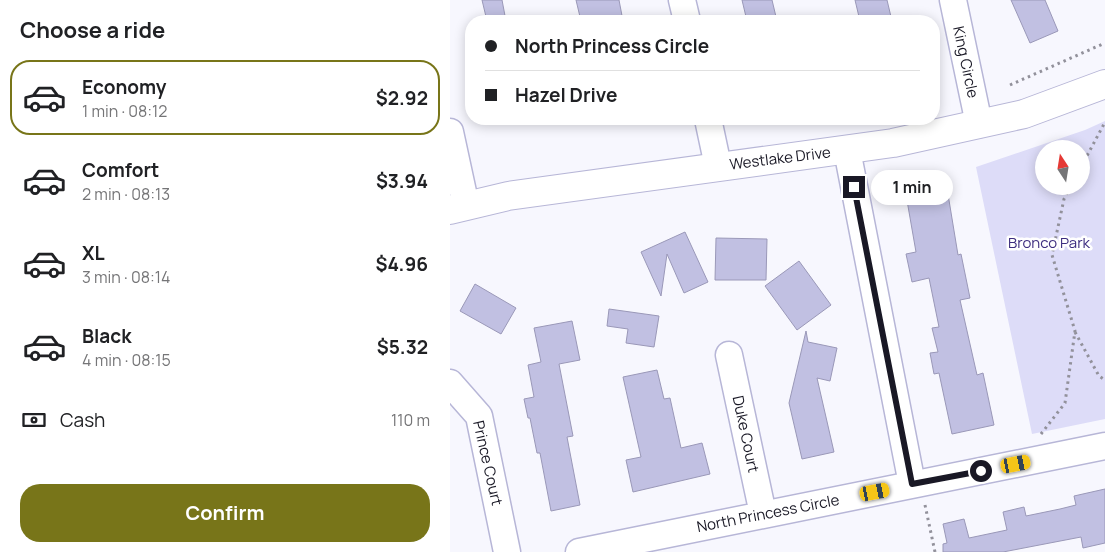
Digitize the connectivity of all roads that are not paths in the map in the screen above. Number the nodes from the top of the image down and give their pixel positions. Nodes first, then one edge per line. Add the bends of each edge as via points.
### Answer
1 (682, 0) edge
2 (953, 0) edge
3 (686, 15) edge
4 (1105, 84) edge
5 (979, 124) junction
6 (709, 125) edge
7 (450, 132) edge
8 (847, 150) junction
9 (718, 166) junction
10 (458, 208) edge
11 (729, 355) dead end
12 (450, 383) edge
13 (1105, 446) edge
14 (912, 484) junction
15 (763, 514) junction
16 (507, 552) edge
17 (579, 552) edge

1 - 3 street
2 - 5 street, King Circle
4 - 5 street, Westlake Drive via 1024,114
5 - 8 street, Westlake Drive
6 - 9 street
7 - 10 street
8 - 9 street, Westlake Drive
8 - 14 street
9 - 10 street, Westlake Drive via 508,196
11 - 15 street, Duke Court
12 - 16 street, Prince Court via 479,416
13 - 14 street, North Princess Circle
14 - 15 street, North Princess Circle
15 - 17 street, North Princess Circle

